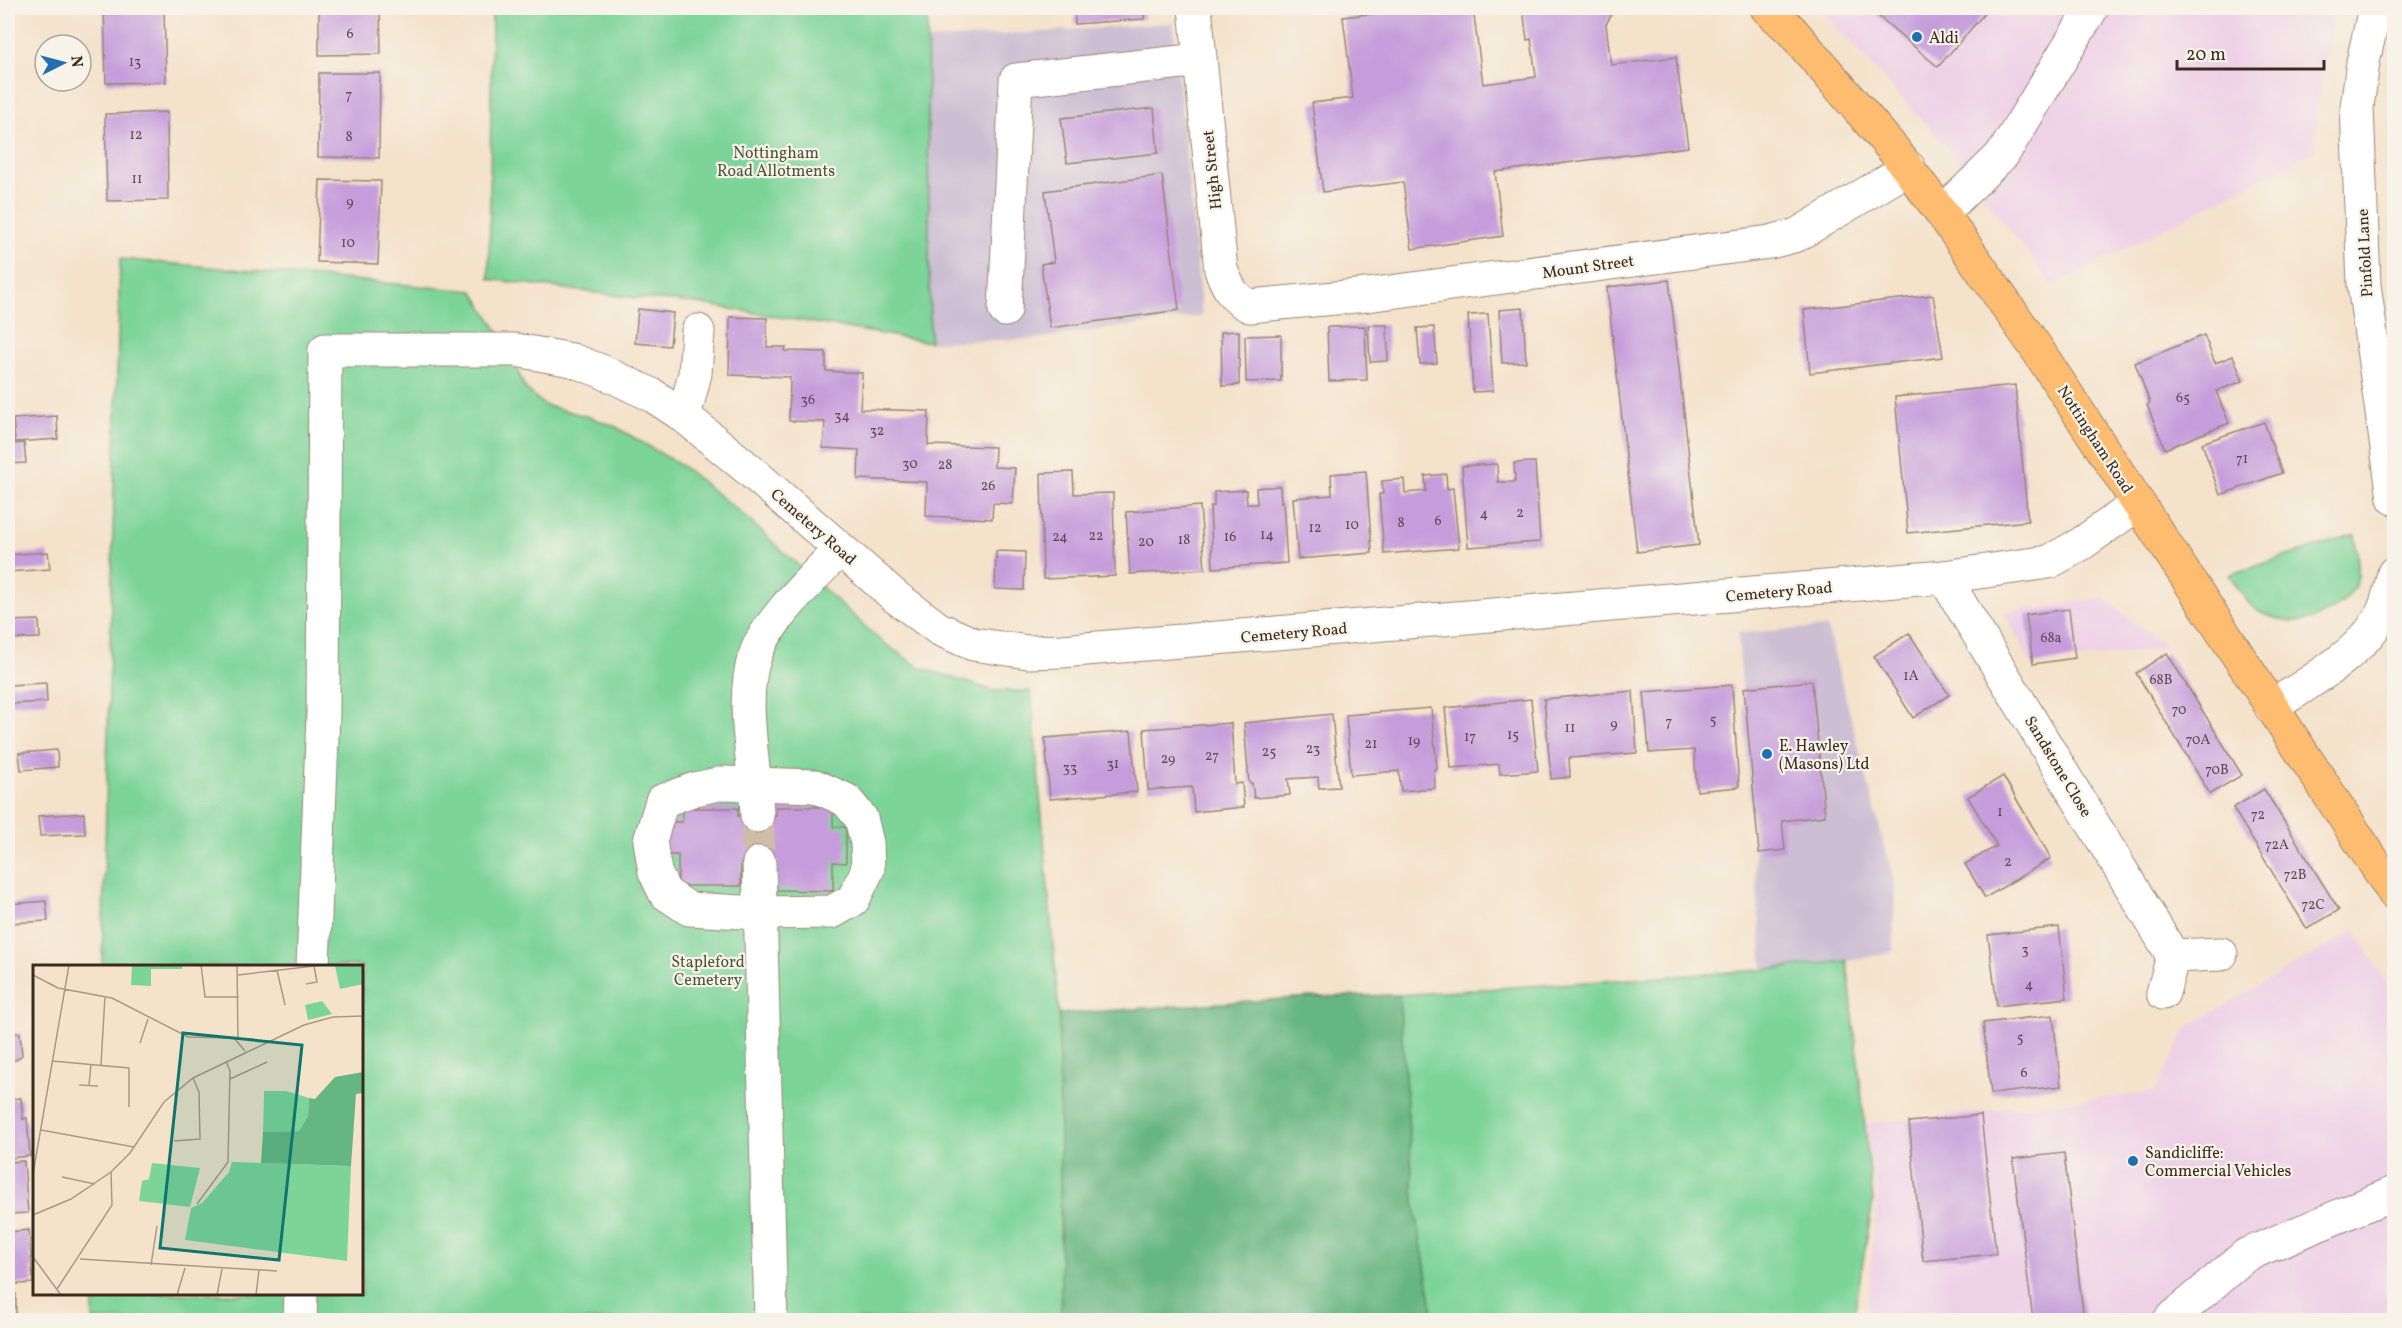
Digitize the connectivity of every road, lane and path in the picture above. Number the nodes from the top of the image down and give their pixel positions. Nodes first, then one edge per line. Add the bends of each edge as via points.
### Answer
1 (1767, 8) edge
2 (2092, 8) edge
3 (2375, 8) edge
4 (1196, 15) edge
5 (1200, 60) junction
6 (1908, 168) junction
7 (1942, 213) junction
8 (1250, 306) joint
9 (1005, 310) dead end
10 (698, 331) dead end
11 (684, 416) junction
12 (2394, 498) edge
13 (2138, 504) junction
14 (840, 549) junction
15 (2394, 573) edge
16 (1944, 577) junction
17 (2389, 612) edge
18 (2271, 707) junction
19 (757, 800) junction
20 (759, 863) tunnel mouth
21 (2394, 893) edge
22 (760, 913) junction
23 (2221, 954) dead end
24 (2173, 956) junction
25 (314, 965) edge
26 (2163, 993) dead end
27 (2394, 1193) edge
28 (301, 1295) edge
29 (300, 1320) edge
30 (771, 1320) edge
31 (2169, 1320) edge

1 - 6 main road, Nottingham Road via 1791,30
2 - 7 street via 2003,154
3 - 12 street, Pinfold Lane via 2356,107 2364,285
4 - 5 street, High Street
5 - 8 street, High Street via 1221,270 1231,294
5 - 9 street via 1016,80
6 - 7 main road, Nottingham Road
6 - 8 street, Mount Street via 1797,235 1770,242 1367,295
7 - 13 main road, Nottingham Road
10 - 11 street via 695,374
11 - 14 street, Cemetery Road
11 - 25 street, Cemetery Road via 652,394 601,371 572,360 527,351 325,350 323,714
13 - 16 street, Cemetery Road via 2049,562
13 - 18 main road, Nottingham Road
14 - 16 street, Cemetery Road via 939,629 973,644 1028,652
14 - 19 street via 783,613 754,656 749,730
15 - 17 street
16 - 24 street, Sandstone Close
17 - 18 street via 2337,665
18 - 21 main road, Nottingham Road
19 - 22 street via 723,783 662,801 650,841 655,872 665,893 689,909
19 - 22 street via 815,786 846,800 861,818 868,869 853,900 832,912
20 - 22 street
22 - 30 street
23 - 24 street
24 - 26 street
27 - 31 street via 2246,1255
28 - 29 street

